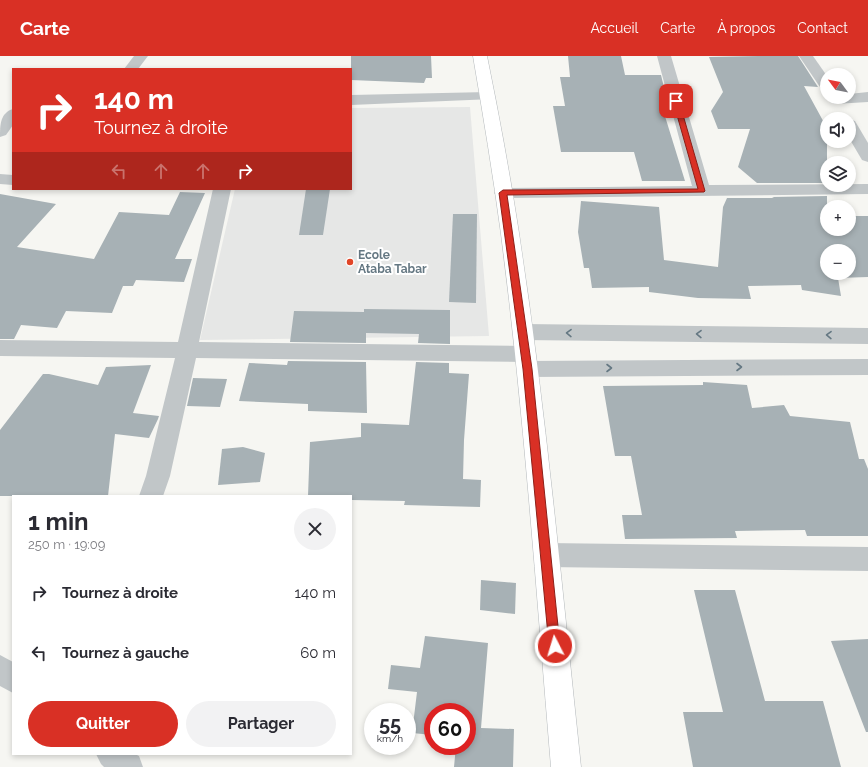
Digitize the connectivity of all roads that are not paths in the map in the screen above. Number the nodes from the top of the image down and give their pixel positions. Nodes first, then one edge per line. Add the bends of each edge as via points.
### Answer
1 (141, 56) edge
2 (480, 56) edge
3 (664, 56) edge
4 (806, 56) edge
5 (132, 68) edge
6 (820, 76) edge
7 (488, 96) junction
8 (856, 96) edge
9 (868, 97) edge
10 (352, 100) edge
11 (12, 115) edge
12 (0, 132) edge
13 (856, 137) edge
14 (868, 158) edge
15 (0, 179) edge
16 (12, 180) edge
17 (868, 189) edge
18 (222, 190) edge
19 (702, 191) junction
20 (503, 193) junction
21 (523, 332) junction
22 (868, 336) edge
23 (0, 348) edge
24 (187, 350) junction
25 (527, 361) junction
26 (868, 367) edge
27 (151, 495) edge
28 (546, 555) junction
29 (868, 559) edge
30 (0, 669) edge
31 (12, 678) edge
32 (112, 755) edge
33 (128, 767) edge
34 (566, 767) edge

1 - 5 street
2 - 7 main road
3 - 19 street
4 - 6 street
7 - 10 street
7 - 20 main road
8 - 9 street
11 - 12 street
13 - 14 street
15 - 16 street
17 - 19 street
18 - 24 street
19 - 20 street
20 - 21 main road
22 -> 21 street
21 - 25 main road
23 - 24 street
24 - 25 street
24 - 27 street via 164,454
25 -> 26 street
25 - 28 main road
28 - 29 street
28 - 34 main road
30 - 31 street
32 - 33 street

